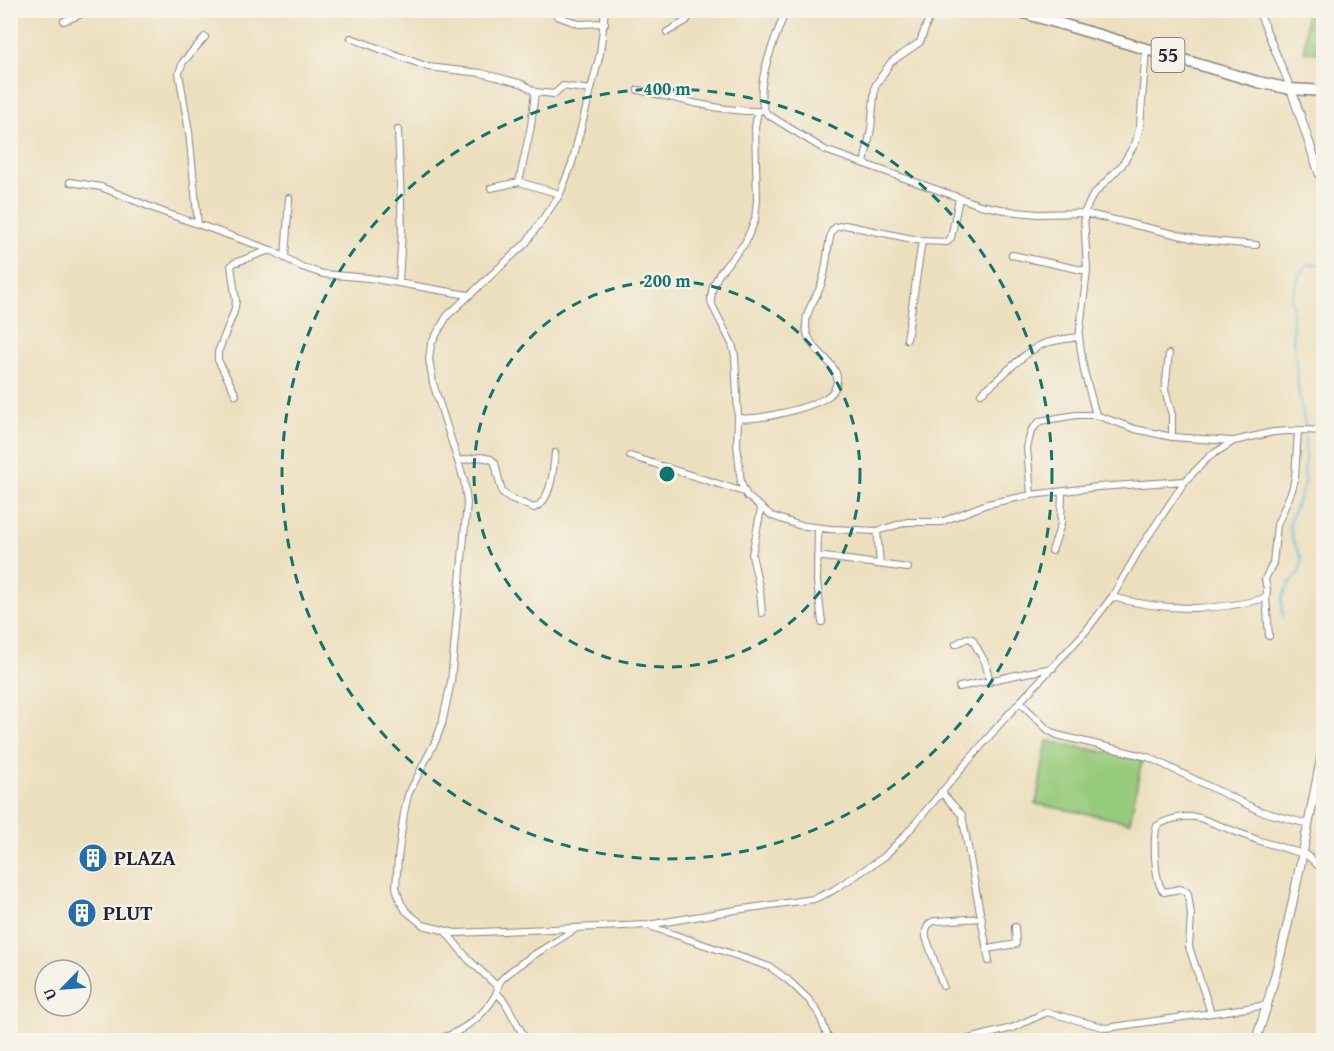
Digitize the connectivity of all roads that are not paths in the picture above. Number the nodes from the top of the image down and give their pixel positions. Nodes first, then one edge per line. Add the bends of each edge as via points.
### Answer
1 (92, 10) edge
2 (605, 10) edge
3 (693, 10) edge
4 (786, 10) edge
5 (932, 10) edge
6 (1014, 10) edge
7 (1258, 10) edge
8 (1030, 13) edge
9 (557, 16) dead end
10 (64, 21) dead end
11 (605, 23) junction
12 (667, 32) dead end
13 (205, 37) dead end
14 (351, 38) dead end
15 (1146, 49) junction
16 (1292, 89) junction
17 (590, 90) junction
18 (638, 90) dead end
19 (536, 92) junction
20 (1323, 92) edge
21 (761, 110) junction
22 (398, 130) dead end
23 (864, 164) junction
24 (70, 182) dead end
25 (519, 182) junction
26 (1323, 187) edge
27 (491, 188) dead end
28 (560, 194) junction
29 (289, 198) dead end
30 (959, 198) junction
31 (1084, 213) junction
32 (198, 224) junction
33 (922, 241) junction
34 (1256, 245) dead end
35 (271, 250) junction
36 (1012, 255) dead end
37 (285, 258) junction
38 (1087, 271) junction
39 (399, 283) junction
40 (468, 295) junction
41 (1079, 336) junction
42 (907, 339) dead end
43 (1169, 354) dead end
44 (981, 393) dead end
45 (236, 395) dead end
46 (1096, 415) junction
47 (738, 418) junction
48 (1301, 430) junction
49 (1321, 431) edge
50 (1172, 437) junction
51 (1234, 441) junction
52 (555, 453) dead end
53 (630, 456) dead end
54 (459, 461) junction
55 (1185, 481) junction
56 (1062, 492) junction
57 (744, 493) junction
58 (1031, 495) junction
59 (761, 509) junction
60 (818, 528) junction
61 (877, 531) junction
62 (1052, 551) dead end
63 (817, 556) junction
64 (880, 564) junction
65 (908, 568) dead end
66 (1112, 597) junction
67 (1266, 598) junction
68 (762, 613) dead end
69 (822, 622) dead end
70 (1269, 636) dead end
71 (956, 644) dead end
72 (1053, 668) junction
73 (990, 682) junction
74 (959, 687) dead end
75 (1020, 702) junction
76 (1323, 744) edge
77 (941, 792) junction
78 (1308, 824) junction
79 (1303, 854) junction
80 (1323, 871) edge
81 (982, 918) junction
82 (648, 926) junction
83 (1015, 927) dead end
84 (576, 929) junction
85 (445, 932) junction
86 (987, 949) junction
87 (989, 961) dead end
88 (943, 986) dead end
89 (497, 989) junction
90 (1268, 1005) junction
91 (1211, 1013) junction
92 (437, 1041) edge
93 (526, 1041) edge
94 (829, 1041) edge
95 (965, 1041) edge
96 (1256, 1041) edge

1 - 10 street
2 - 11 street
3 - 12 street via 686,21
4 - 21 street via 763,76
5 - 23 street via 920,42 891,62 875,86
6 - 8 highway, 55
7 - 16 street
8 - 15 highway, 55
9 - 11 street via 579,24
11 - 17 street
13 - 32 street via 183,62 179,73
14 - 19 street via 428,67 481,73 523,84
15 - 16 highway, 55
15 - 31 street via 1136,141 1122,165 1093,195
16 - 20 highway, 55
16 - 26 street
17 - 19 street via 563,86 554,94
17 - 28 street via 572,164
18 - 21 street via 708,106
19 - 25 street
21 - 23 street via 825,150
21 - 47 street via 755,127 755,220 745,243 719,274 711,298 734,350
22 - 39 street via 402,229
23 - 30 street
24 - 32 street via 101,186
25 - 27 street
25 - 28 street
28 - 40 street via 526,243
29 - 37 street
30 - 31 street via 1016,212
30 - 33 street via 951,238 943,243
31 - 34 street via 1200,240
31 - 38 street
32 - 35 street
33 - 42 street
33 - 47 street via 844,225 832,231 822,283 806,322 811,343 836,373 833,392 817,402 768,417
35 - 37 street
35 - 45 street via 231,266 236,301 218,360
36 - 38 street
37 - 39 street via 335,276
38 - 41 street
39 - 40 street
40 - 54 street via 438,330 429,359
41 - 44 street via 1041,345
41 - 46 street
43 - 50 street via 1165,390 1172,415
46 - 50 street
46 - 58 street via 1058,417 1034,426 1027,448
47 - 57 street via 737,444
48 - 49 street
48 - 51 street
48 - 67 street via 1295,478 1277,525 1273,562 1265,579
50 - 51 street
51 - 55 street via 1210,456
52 - 54 street via 548,491 542,504 534,508 502,492 491,459
53 - 57 street
54 - 85 street via 467,503 451,682 439,732 408,795 396,880 406,911 423,924
55 - 56 street
55 - 66 street
56 - 58 street
56 - 62 street via 1061,524
57 - 59 street
58 - 61 street via 987,504 941,522 907,522
59 - 60 street via 784,521
59 - 68 street via 752,555
60 - 61 street
60 - 63 street
61 - 64 street
63 - 64 street
63 - 69 street
64 - 65 street
66 - 67 street via 1142,605 1208,609
66 - 72 street
67 - 70 street
71 - 73 street via 972,639 985,662
72 - 73 street
72 - 75 street
73 - 74 street
75 - 77 street
75 - 78 street via 1057,735 1148,757 1260,812
76 - 78 street
77 - 81 street via 962,815
77 - 82 street via 884,857 832,891 814,899
78 - 79 street
79 - 80 street
79 - 90 street
79 - 91 street via 1195,817 1167,820 1157,826 1158,884 1164,892 1180,889 1188,894 1189,947
81 - 86 street
81 - 88 street via 933,921 926,929
82 - 84 street
82 - 94 street via 770,967 808,1000 819,1014
83 - 86 street via 1016,944
84 - 85 street
84 - 89 street via 519,965 502,978
85 - 89 street
86 - 87 street
89 - 92 street via 484,1011 470,1024
89 - 93 street
90 - 91 street
90 - 96 street
91 - 95 street via 1106,1028 1047,1012 1012,1028

